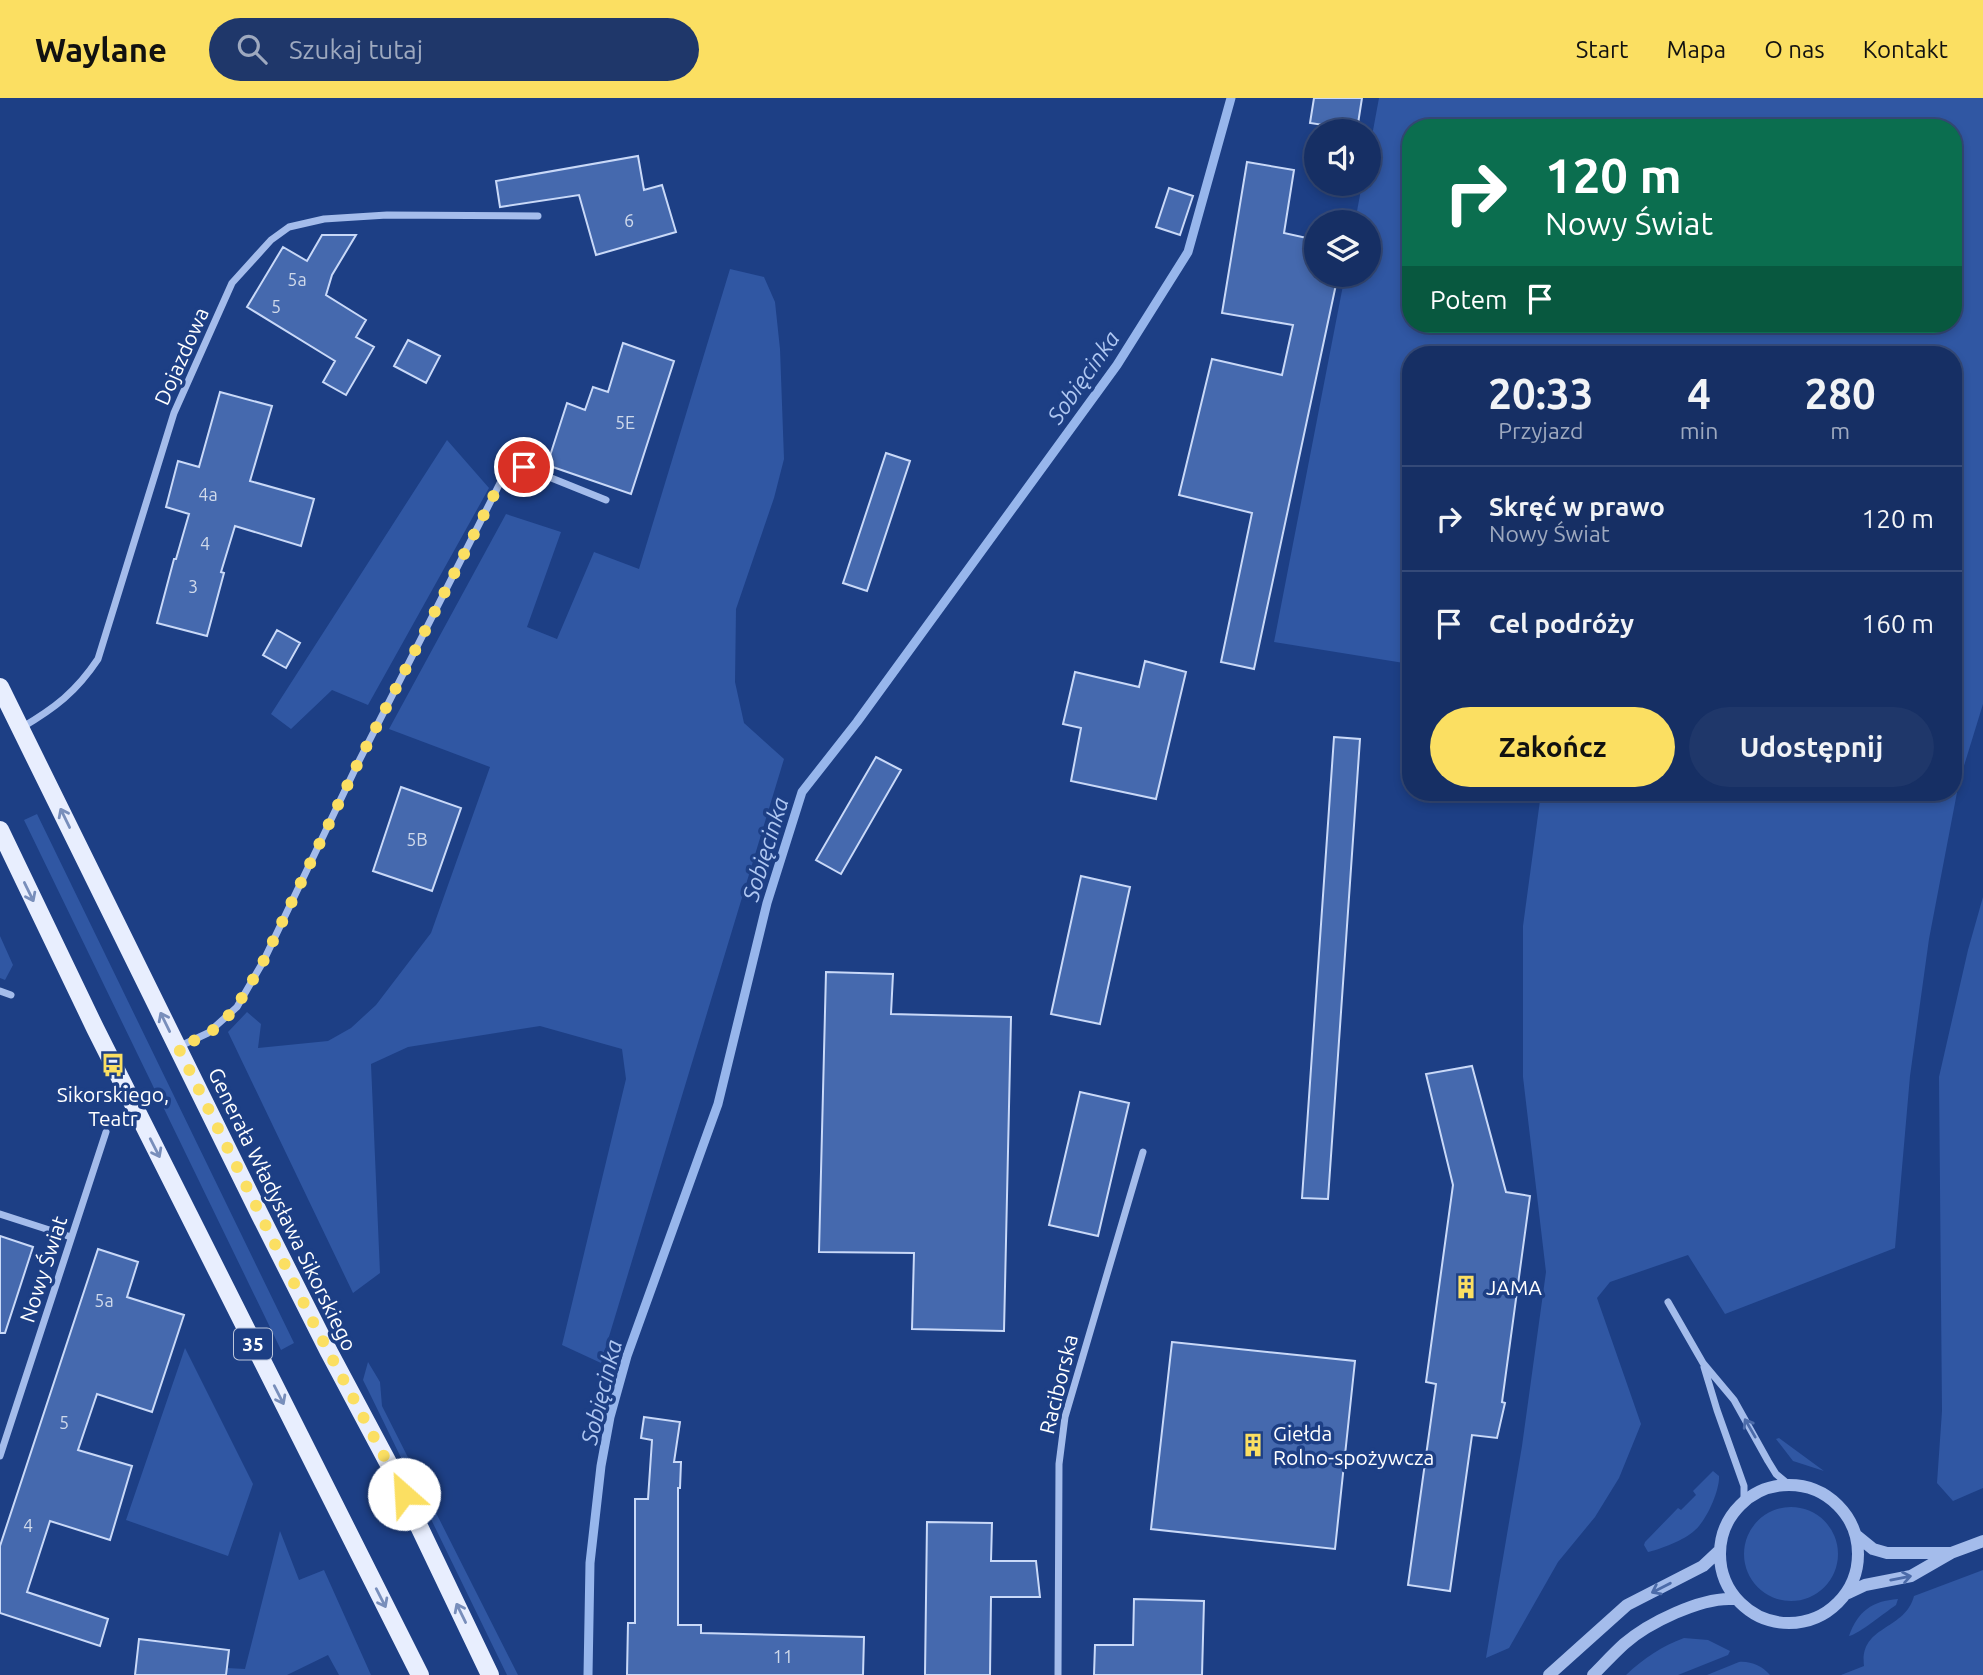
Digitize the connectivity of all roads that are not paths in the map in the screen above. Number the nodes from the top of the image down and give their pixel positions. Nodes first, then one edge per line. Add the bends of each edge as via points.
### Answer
1 (538, 216) dead end
2 (606, 500) dead end
3 (0, 687) edge
4 (20, 728) junction
5 (0, 830) edge
6 (0, 991) edge
7 (10, 995) dead end
8 (178, 1047) junction
9 (106, 1132) dead end
10 (1143, 1152) dead end
11 (0, 1214) edge
12 (71, 1237) junction
13 (1668, 1302) dead end
14 (1703, 1363) junction
15 (0, 1456) edge
16 (1788, 1484) junction
17 (1744, 1500) junction
18 (1857, 1536) junction
19 (1983, 1541) edge
20 (1719, 1551) junction
21 (1951, 1553) junction
22 (1848, 1593) junction
23 (1733, 1599) junction
24 (420, 1675) edge
25 (491, 1675) edge
26 (1058, 1675) edge
27 (1549, 1675) edge
28 (1593, 1675) edge

1 - 4 street, Dojazdowa via 324,219 289,227 271,240 232,283 174,413 98,659 82,682
2 - 8 street via 524,467 500,483 263,962 237,1006 208,1033
3 - 4 main road, Generała Władysława Sikorskiego
8 -> 4 main road, Generała Władysława Sikorskiego
5 -> 24 main road, 35 via 94,1028
6 - 7 street
25 -> 8 main road, Generała Władysława Sikorskiego
9 - 12 street, Nowy Świat
10 - 26 street, Raciborska via 1065,1417 1059,1464
11 - 12 street
12 - 15 street, Nowy Świat
13 - 14 street
16 -> 14 street via 1776,1474 1734,1400
14 - 17 street via 1744,1486
16 - 17 street via 1772,1486
16 - 18 street via 1806,1486 1831,1498 1850,1519
17 - 20 street
18 - 21 street via 1886,1553
18 - 22 street via 1858,1564
19 - 21 street
20 - 23 street via 1718,1568
20 -> 27 street via 1703,1566 1627,1605
22 -> 21 street via 1911,1576
22 - 23 street via 1827,1610 1790,1623 1762,1618
23 - 28 street via 1694,1606 1646,1628

